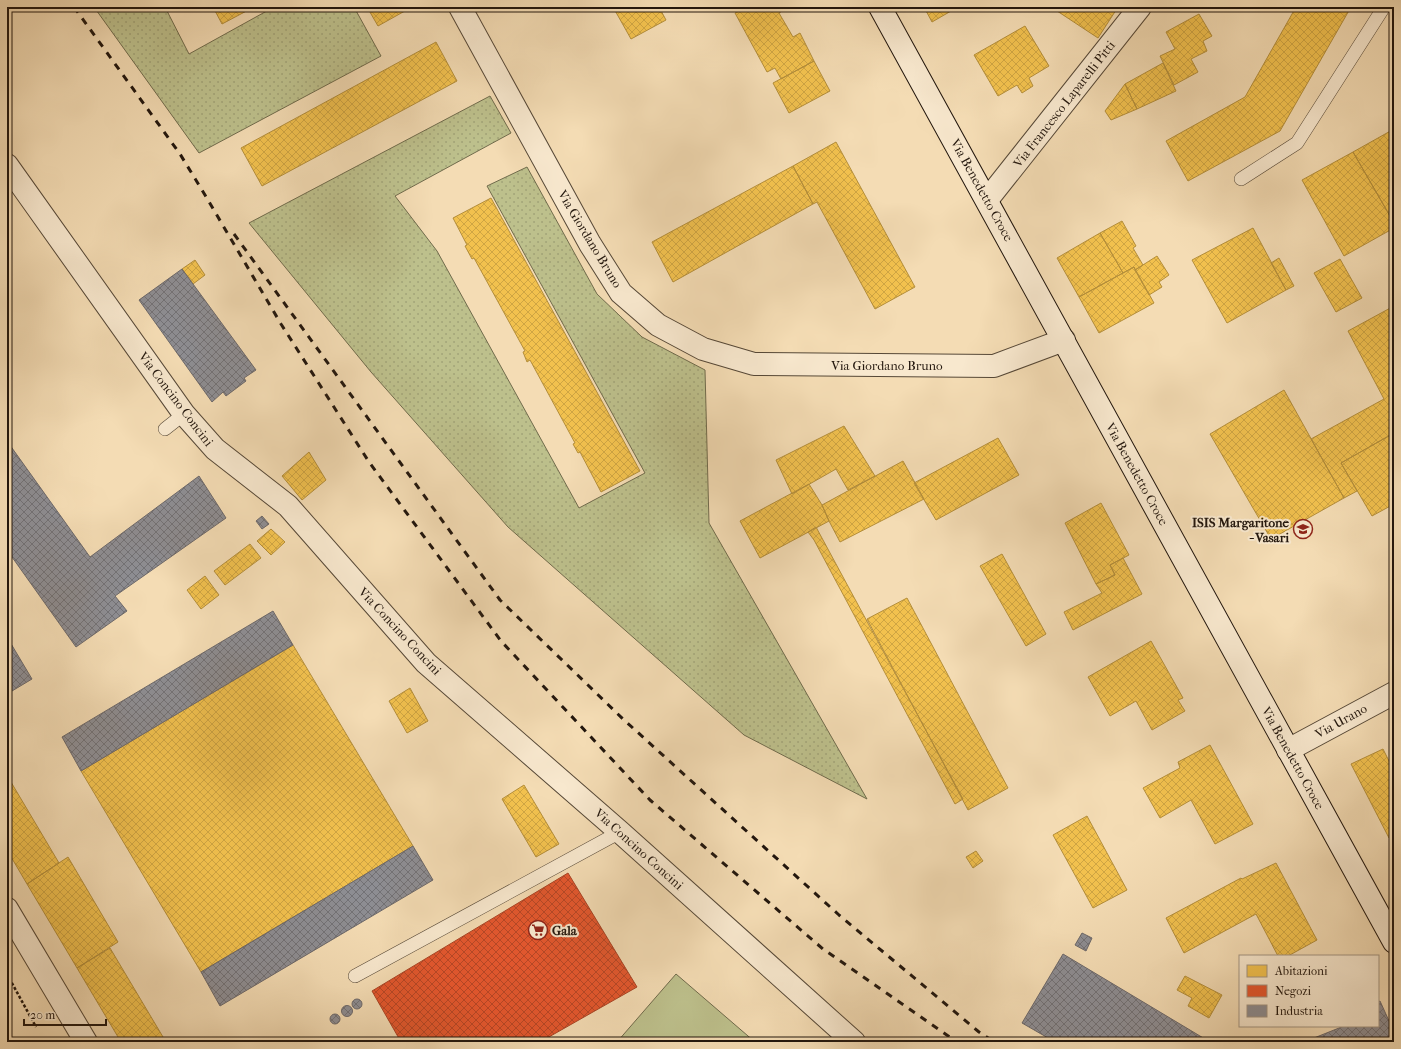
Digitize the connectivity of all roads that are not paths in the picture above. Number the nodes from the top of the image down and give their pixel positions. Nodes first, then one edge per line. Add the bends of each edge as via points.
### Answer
1 (460, 7) edge
2 (880, 7) edge
3 (1140, 7) edge
4 (1384, 7) edge
5 (10, 176) edge
6 (1241, 179) dead end
7 (987, 200) junction
8 (1064, 340) junction
9 (184, 414) junction
10 (165, 429) dead end
11 (1394, 693) edge
12 (1288, 750) junction
13 (620, 832) junction
14 (7, 909) edge
15 (14, 939) edge
16 (1394, 942) edge
17 (355, 976) dead end
18 (86, 1042) edge
19 (854, 1042) edge

1 - 8 street, Via Giordano Bruno via 590,244 621,292 658,325 702,349 754,364 994,366
2 - 7 street, Via Benedetto Croce
3 - 7 street, Via Francesco Laparelli Pitti
4 - 6 lane via 1297,143
5 - 9 street, Via Concino Concini
7 - 8 street, Via Benedetto Croce
8 - 12 street, Via Benedetto Croce
9 - 10 lane
9 - 13 street, Via Concino Concini via 215,449 288,506 426,663
11 - 12 street, Via Urano
12 - 16 street, Via Benedetto Croce
13 - 17 lane
13 - 19 street, Via Concino Concini
14 - 15 street
15 - 18 street

